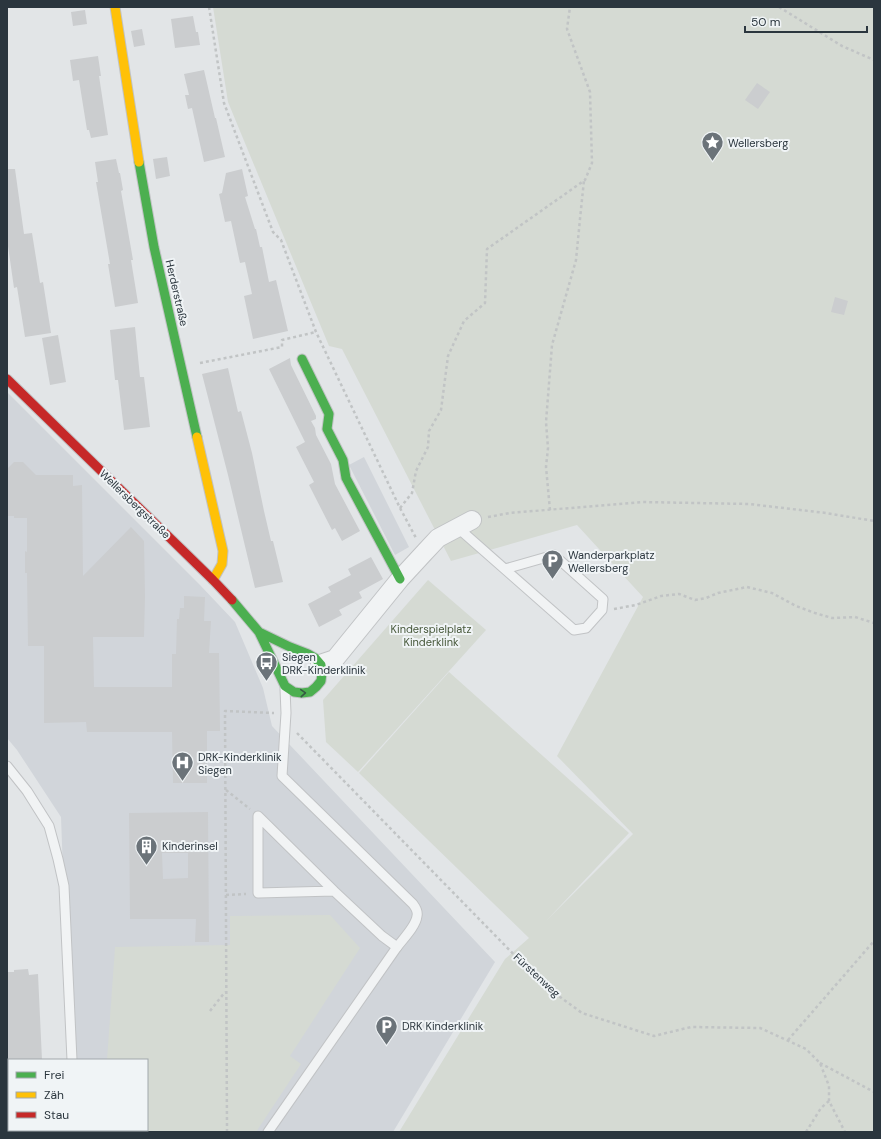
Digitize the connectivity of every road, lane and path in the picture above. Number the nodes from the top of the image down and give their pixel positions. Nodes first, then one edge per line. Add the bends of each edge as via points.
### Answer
1 (115, 7) edge
2 (209, 7) edge
3 (570, 7) edge
4 (778, 7) edge
5 (874, 60) edge
6 (584, 180) junction
7 (316, 332) junction
8 (302, 359) dead end
9 (181, 366) junction
10 (7, 379) edge
11 (400, 508) junction
12 (550, 510) junction
13 (874, 521) edge
14 (464, 524) junction
15 (424, 552) junction
16 (504, 569) junction
17 (400, 579) junction
18 (214, 580) junction
19 (602, 610) junction
20 (874, 623) edge
21 (259, 632) junction
22 (320, 664) junction
23 (285, 686) junction
24 (269, 713) dead end
25 (286, 713) junction
26 (7, 766) edge
27 (225, 790) junction
28 (258, 816) junction
29 (334, 890) junction
30 (258, 892) junction
31 (226, 895) junction
32 (874, 941) edge
33 (397, 947) junction
34 (226, 992) junction
35 (210, 1011) dead end
36 (788, 1040) junction
37 (72, 1059) edge
38 (820, 1063) junction
39 (874, 1092) edge
40 (829, 1101) junction
41 (227, 1132) edge
42 (268, 1132) edge
43 (806, 1132) edge
44 (846, 1132) edge

1 - 9 street, Herderstraße via 154,247
2 - 7 path via 224,103 272,232 280,240
3 - 6 path via 567,29 590,92 592,164
4 - 5 path via 842,46
6 - 11 path via 487,249 485,303 464,321 448,356 441,410 429,431 428,447 416,471 412,493
6 - 12 path via 576,260 552,345 546,422 546,467
7 - 9 path via 282,340 282,347
7 - 11 path
8 - 17 street via 329,414 327,428 344,460 346,478
9 - 18 street, Herderstraße via 223,551 222,564
10 - 18 street, Wellersbergstraße
11 - 15 path
12 - 13 path via 642,502 749,504
12 - 14 path via 510,513
14 - 15 street via 438,538
14 - 16 lane
15 - 17 street
16 - 19 lane via 554,555 603,599
16 - 19 lane via 574,630 586,628
17 - 22 street via 335,659
18 - 21 street, Wellersbergstraße
19 - 20 path via 636,605 661,596 679,594 695,600 747,587 772,593 814,613 832,618 855,617
21 - 22 street, Wellersbergstraße via 310,654
21 - 23 street, Wellersbergstraße
23 -> 22 street via 296,693 305,694 315,689 322,675
23 - 25 lane
24 - 27 path via 225,711
25 - 33 lane via 282,776 413,904 417,911 414,924
25 - 36 path, Fürstenweg via 298,734 529,970 549,990 582,1013 654,1036 691,1027 760,1028
26 - 37 lane via 27,791 49,826 64,886
27 - 28 path
27 - 31 path
28 - 29 lane
28 - 30 lane
29 - 30 lane
29 - 33 lane
30 - 31 path
31 - 34 path
32 - 36 path
33 - 42 lane
34 - 35 path
34 - 41 path
36 - 38 path, Fürstenweg via 806,1049
38 - 39 path
38 - 40 path, Fürstenweg via 829,1086
40 - 43 path via 821,1108
40 - 44 path, Fürstenweg

